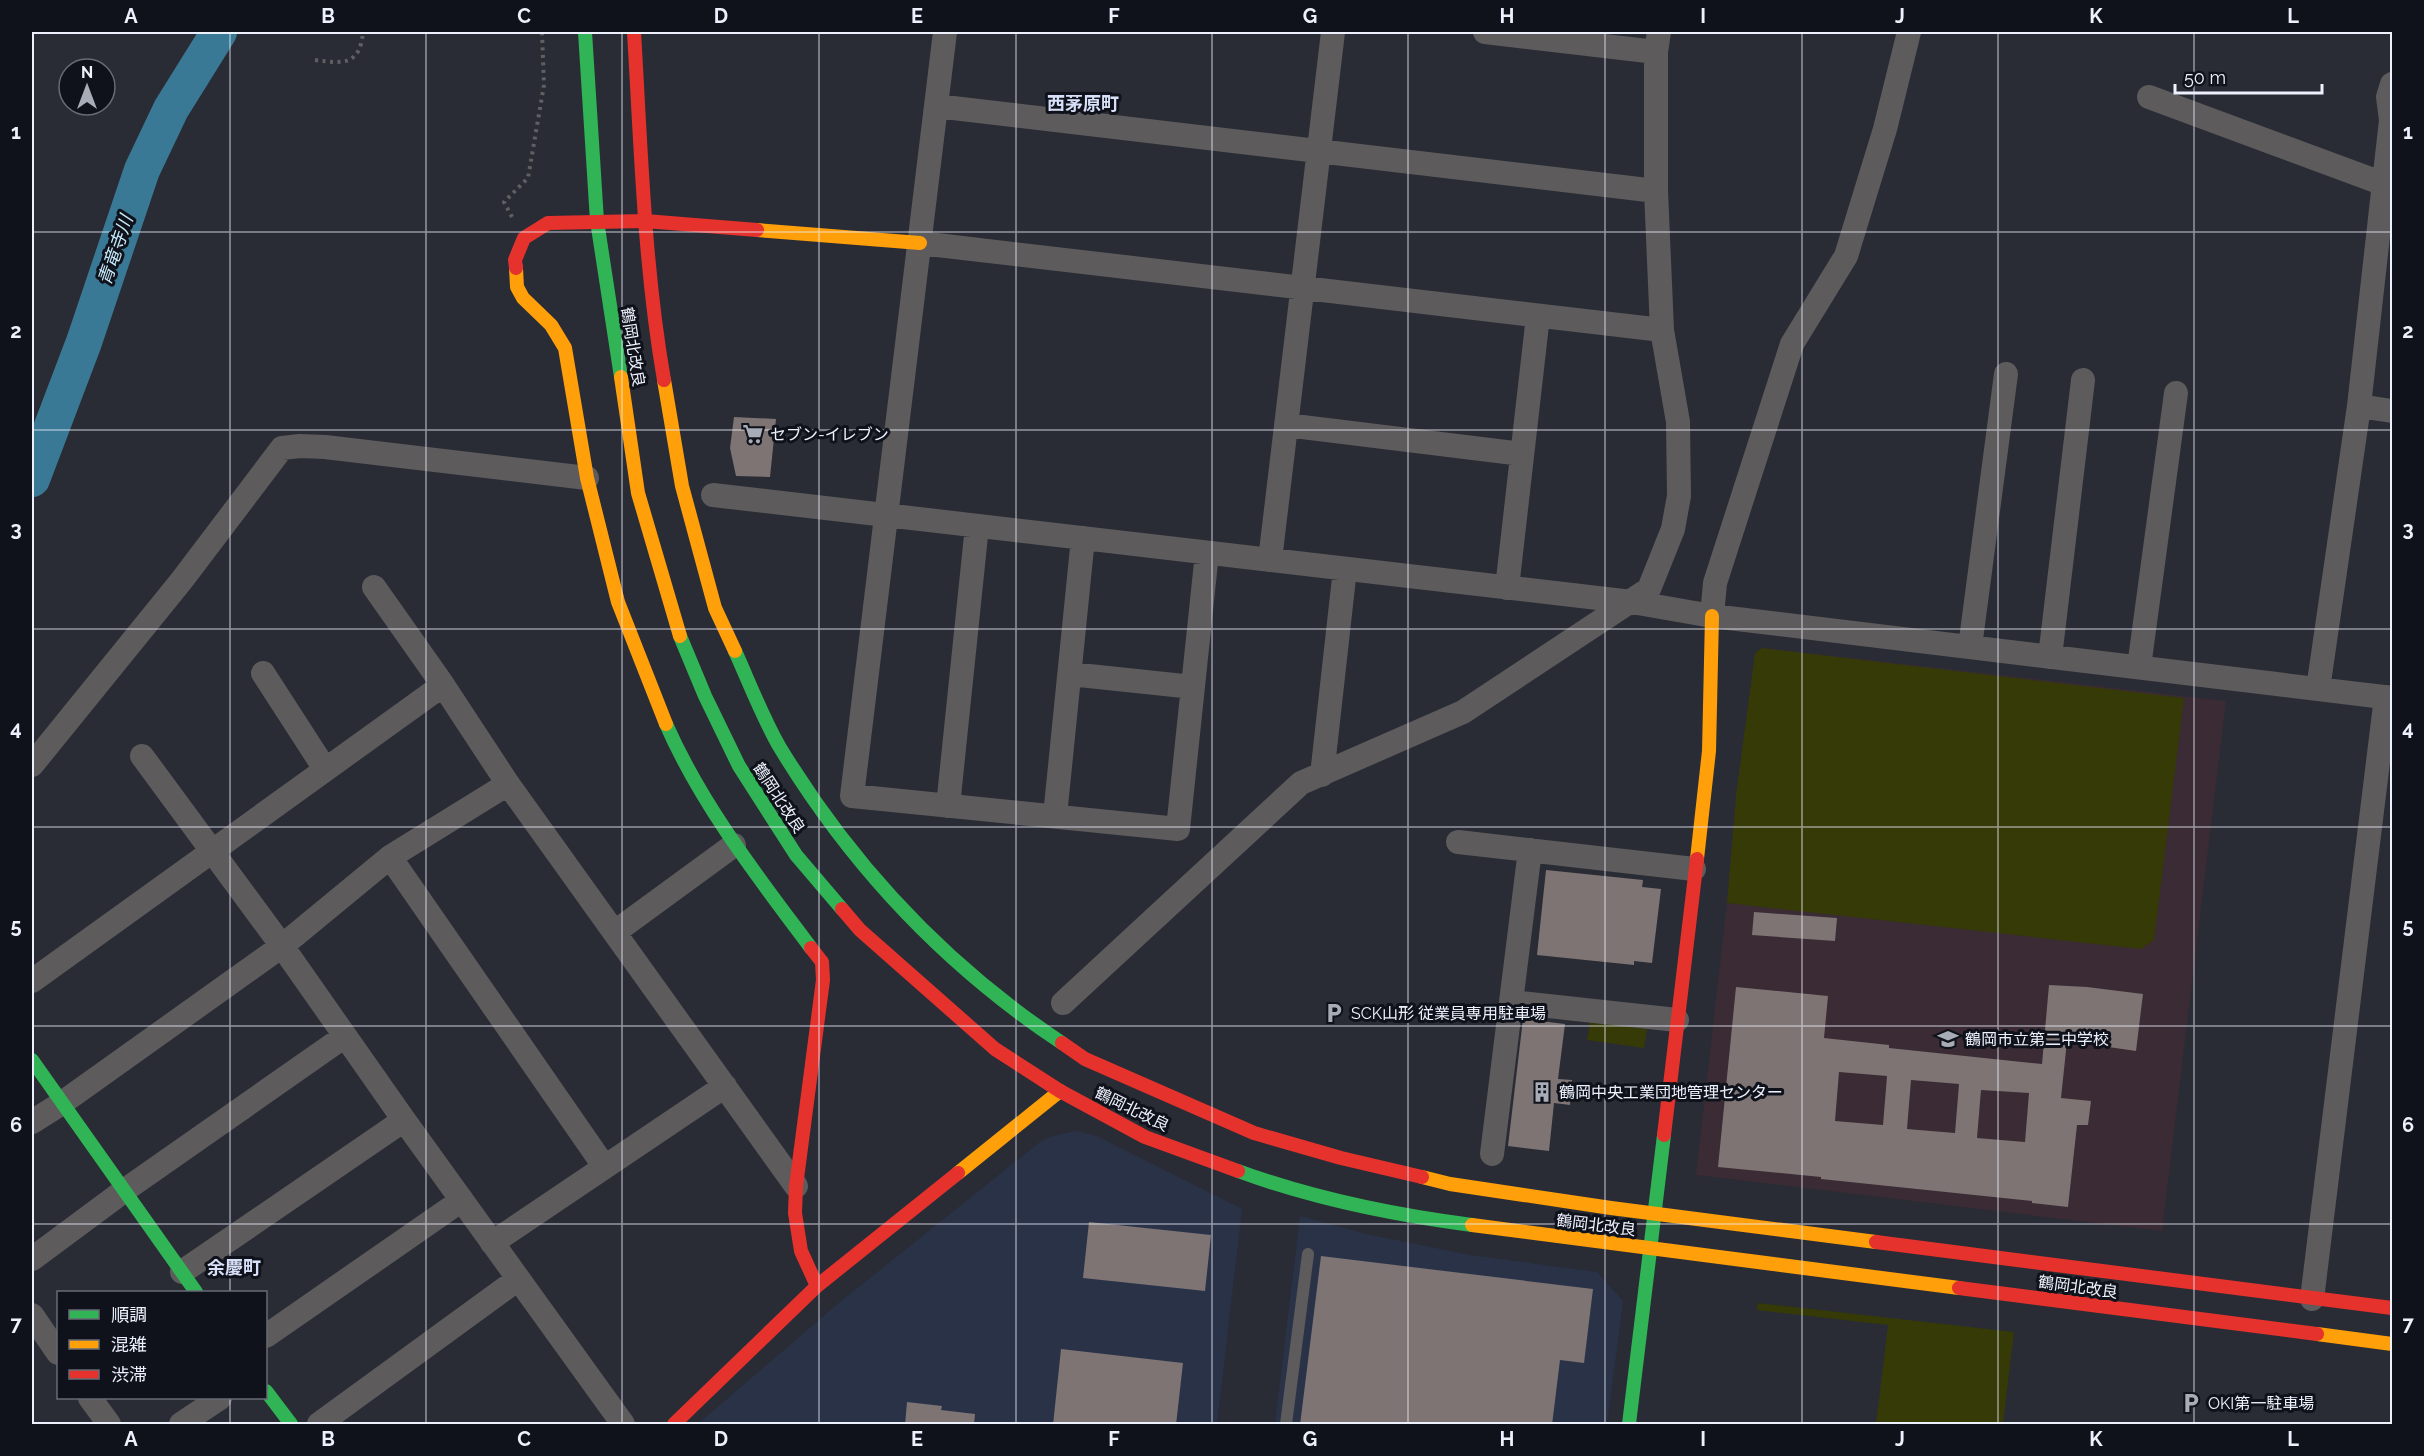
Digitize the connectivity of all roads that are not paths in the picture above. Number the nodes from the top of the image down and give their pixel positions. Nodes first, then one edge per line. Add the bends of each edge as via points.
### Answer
1 (585, 32) edge
2 (634, 32) edge
3 (945, 32) edge
4 (1333, 32) edge
5 (1485, 32) edge
6 (1909, 32) edge
7 (1658, 42) edge
8 (2392, 84) edge
9 (2149, 97) dead end
10 (936, 106) junction
11 (2392, 121) edge
12 (1318, 152) junction
13 (2384, 184) junction
14 (1656, 191) junction
15 (645, 221) junction
16 (597, 222) junction
17 (920, 243) junction
18 (1302, 288) junction
19 (1538, 316) junction
20 (1662, 330) junction
21 (2006, 374) dead end
22 (2083, 380) dead end
23 (2176, 393) dead end
24 (2359, 406) junction
25 (2392, 411) edge
26 (1286, 425) junction
27 (1522, 454) junction
28 (587, 478) junction
29 (713, 495) dead end
30 (888, 516) junction
31 (977, 526) junction
32 (1083, 538) junction
33 (1206, 553) junction
34 (1270, 560) junction
35 (1345, 569) junction
36 (374, 587) dead end
37 (1507, 588) junction
38 (1632, 602) junction
39 (1712, 616) junction
40 (1970, 647) junction
41 (2050, 657) junction
42 (2139, 667) junction
43 (263, 672) dead end
44 (1070, 674) junction
45 (443, 685) junction
46 (1193, 687) junction
47 (2318, 689) junction
48 (2389, 697) edge
49 (142, 756) dead end
50 (32, 765) edge
51 (325, 769) junction
52 (1322, 775) junction
53 (508, 784) junction
54 (948, 806) junction
55 (1055, 816) junction
56 (1458, 842) dead end
57 (734, 845) junction
58 (1530, 850) junction
59 (211, 852) junction
60 (390, 857) junction
61 (1694, 870) junction
62 (615, 932) junction
63 (282, 946) junction
64 (32, 981) edge
65 (1511, 1002) junction
66 (1064, 1003) dead end
67 (1677, 1020) junction
68 (345, 1036) junction
69 (32, 1060) edge
70 (725, 1086) junction
71 (1060, 1091) junction
72 (62, 1103) junction
73 (404, 1120) junction
74 (32, 1122) edge
75 (1491, 1154) dead end
76 (604, 1166) junction
77 (796, 1186) junction
78 (125, 1190) junction
79 (462, 1200) junction
80 (1655, 1213) junction
81 (492, 1243) junction
82 (1650, 1248) junction
83 (1308, 1254) dead end
84 (32, 1259) edge
85 (182, 1272) junction
86 (518, 1279) junction
87 (817, 1286) junction
88 (195, 1291) edge
89 (2312, 1299) junction
90 (2392, 1308) edge
91 (32, 1315) edge
92 (267, 1335) edge
93 (2392, 1344) edge
94 (57, 1352) edge
95 (267, 1392) edge
96 (91, 1399) edge
97 (219, 1399) edge
98 (109, 1425) edge
99 (181, 1425) edge
100 (291, 1425) edge
101 (319, 1425) edge
102 (623, 1425) edge
103 (674, 1425) edge
104 (1286, 1425) edge
105 (1629, 1425) edge

1 - 16 main road, 鶴岡北改良
2 - 15 main road, 鶴岡北改良
3 - 10 street
4 - 12 street
5 - 7 street
6 - 39 street via 1885,129 1846,256 1792,344 1715,583
7 - 14 street
8 - 11 street via 2388,97
9 - 13 street
10 - 12 street
10 - 17 street
11 - 13 street
12 - 14 street
12 - 18 street
13 - 24 street
14 - 20 street
15 - 16 main road
15 - 17 main road
15 - 80 main road, 鶴岡北改良 via 655,331 682,486 715,608 778,744 834,830 888,896 958,965 1022,1017 1085,1059 1254,1133 1450,1184
16 - 28 main road via 548,224 524,238 515,260 517,287 523,298 551,325 566,348
16 - 71 main road, 鶴岡北改良 via 638,493 675,624 739,766 796,855 860,930 995,1048
17 - 18 street
17 - 30 street
18 - 19 street
18 - 26 street
19 - 20 street
19 - 27 street
20 - 38 street via 1678,422 1679,496 1673,529 1649,589
21 - 40 street
22 - 41 street
23 - 42 street
24 - 25 street
24 - 47 street
26 - 27 street
26 - 34 street
27 - 37 street
28 - 50 street via 325,447 282,448 182,580
28 - 57 main road via 618,602 650,688 679,754
29 - 30 street
30 - 31 street
30 - 54 street via 852,796
31 - 32 street
31 - 54 street
32 - 33 street
32 - 44 street
33 - 34 street
33 - 46 street
34 - 35 street
35 - 37 street
35 - 52 street
36 - 45 street
37 - 38 street
38 - 39 street
38 - 52 street via 1463,712
39 - 40 street
39 - 61 main road via 1709,752
40 - 41 street
41 - 42 street
42 - 47 street
43 - 51 street
44 - 46 street
44 - 55 street
45 - 51 street
45 - 53 street
46 - 55 street via 1178,829
47 - 48 street
48 - 89 street
49 - 59 street
51 - 59 street
52 - 66 street via 1301,783
53 - 60 street
53 - 62 street
54 - 55 street
56 - 58 street
57 - 62 street
57 - 77 main road via 822,962 823,980
58 - 61 street
58 - 65 street
59 - 63 street
59 - 64 street
60 - 63 street
60 - 76 street
61 - 67 main road
62 - 70 street
63 - 68 street
63 - 72 street
65 - 67 street
65 - 75 street
67 - 80 main road
68 - 73 street
68 - 78 street
69 - 72 main road
70 - 76 street
70 - 77 street
71 - 82 main road, 鶴岡北改良 via 1145,1137 1250,1175 1344,1202 1441,1221
71 - 87 main road
72 - 74 street
72 - 78 main road
73 - 79 street
73 - 85 street
76 - 81 street
77 - 87 main road via 795,1213 801,1251
78 - 84 street
78 - 85 main road
79 - 81 street
79 - 92 street
80 - 82 main road
80 - 89 main road, 鶴岡北改良
81 - 86 street
82 - 93 main road, 鶴岡北改良
82 - 105 main road
83 - 104 lane
85 - 88 main road
86 - 101 street
86 - 102 street
87 - 103 main road
89 - 90 main road, 鶴岡北改良
91 - 94 street
95 - 100 main road
96 - 98 street
97 - 99 street

